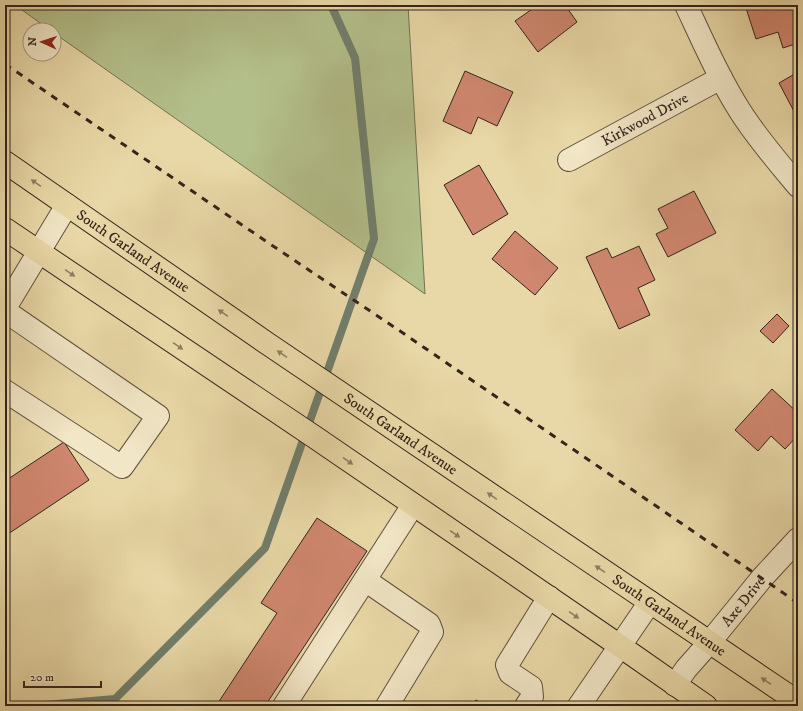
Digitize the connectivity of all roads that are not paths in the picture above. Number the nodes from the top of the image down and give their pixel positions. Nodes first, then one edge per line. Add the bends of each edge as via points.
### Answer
1 (686, 5) edge
2 (721, 78) junction
3 (570, 160) dead end
4 (5, 162) edge
5 (798, 186) edge
6 (67, 205) junction
7 (5, 230) edge
8 (38, 251) junction
9 (5, 308) edge
10 (5, 311) edge
11 (5, 392) edge
12 (413, 505) junction
13 (798, 538) edge
14 (365, 580) junction
15 (549, 597) junction
16 (650, 602) junction
17 (710, 643) junction
18 (620, 646) junction
19 (675, 685) junction
20 (798, 702) edge
21 (284, 706) edge
22 (387, 706) edge
23 (526, 706) edge
24 (579, 706) edge
25 (706, 706) edge

1 - 2 street
2 - 3 street, Kirkwood Drive
2 - 5 street via 770,154
6 -> 4 main road, South Garland Avenue
6 - 8 street
16 -> 6 main road, South Garland Avenue via 335,390
7 - 8 main road
8 - 9 street
8 -> 12 main road
10 - 11 street via 158,416 122,467
12 - 14 street
12 -> 15 main road
13 - 17 street, Axe Drive
14 - 21 street
14 - 22 street via 430,624 432,632
15 -> 18 main road
15 - 23 street via 507,666 510,673 531,687 532,697
16 - 17 main road, South Garland Avenue
16 - 18 street
17 - 19 street, Axe Drive
20 -> 17 main road, South Garland Avenue
18 - 19 main road
18 - 24 street
19 - 25 main road

